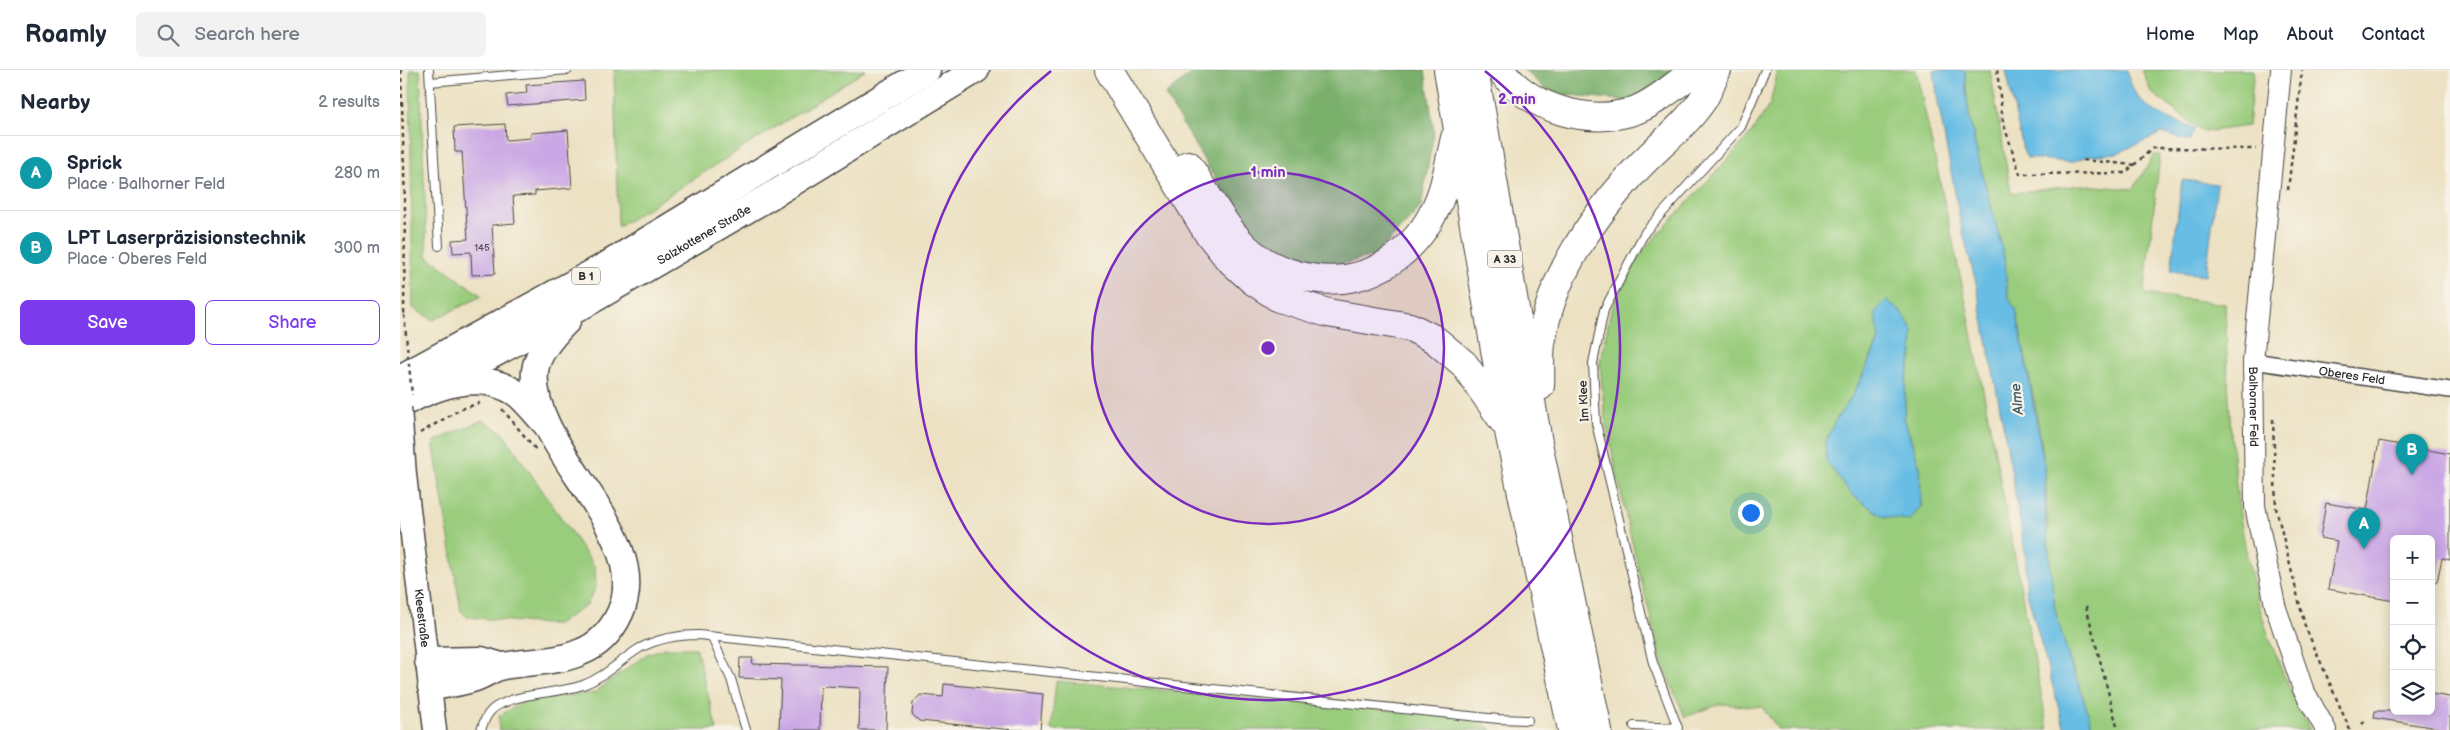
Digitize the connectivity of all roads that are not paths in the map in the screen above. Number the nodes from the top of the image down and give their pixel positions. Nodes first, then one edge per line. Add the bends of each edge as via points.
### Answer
1 (429, 70) edge
2 (568, 70) edge
3 (927, 70) edge
4 (976, 70) edge
5 (1109, 70) edge
6 (1129, 70) edge
7 (1448, 70) edge
8 (1474, 70) edge
9 (1501, 70) edge
10 (1691, 70) edge
11 (1716, 70) edge
12 (1764, 70) edge
13 (2282, 70) edge
14 (430, 82) junction
15 (1458, 126) junction
16 (439, 246) dead end
17 (582, 306) junction
18 (2253, 361) junction
19 (407, 390) edge
20 (2450, 390) edge
21 (1508, 427) junction
22 (550, 428) junction
23 (1539, 448) junction
24 (711, 636) junction
25 (428, 661) junction
26 (501, 666) junction
27 (431, 687) junction
28 (1528, 720) dead end
29 (1634, 726) dead end
30 (435, 730) edge
31 (481, 730) edge
32 (746, 730) edge
33 (1572, 730) edge
34 (1598, 730) edge
35 (2326, 730) edge

1 - 14 lane
2 - 14 lane
3 - 19 highway, Salzkottener Straße / B 1
4 - 17 highway, Salzkottener Straße / B 1 via 779,191
5 - 21 highway via 1206,230 1228,258 1252,280 1279,298 1328,313 1410,327 1434,339 1464,364
6 - 15 highway via 1222,218 1245,247 1272,266 1296,276 1325,281 1355,278 1381,269 1404,252 1426,225 1442,190
7 - 15 highway, A 33
8 - 23 highway, A 33
9 - 10 highway via 1527,94 1551,106 1576,115 1605,117 1653,102 1688,76
11 - 23 highway via 1704,98 1605,205 1577,244 1562,276 1541,344
12 - 29 lane, Im Klee via 1742,127 1644,232 1604,310 1593,363 1596,423 1653,664 1678,728
13 - 18 street, Balhorner Feld
14 - 16 lane
15 - 21 highway, A 33
17 - 19 highway, Salzkottener Straße / B 1
17 - 22 highway via 544,348 537,362 536,391
18 - 20 street, Oberes Feld
18 - 35 street, Balhorner Feld via 2255,506 2275,605 2303,689
19 - 22 highway via 478,381 499,384 517,394
19 - 25 main road, Kleestraße, bridge via 406,475
21 - 33 highway, A 33
22 - 26 highway via 615,539 624,560 627,579 625,602 615,623 600,640 581,652 554,660
23 - 34 highway, A 33
24 - 28 lane
24 - 31 lane via 676,635 657,641 640,648 596,680 500,704 487,713
24 - 32 lane via 731,679
25 - 26 highway via 481,660
25 - 27 main road, Kleestraße
26 - 27 highway via 469,680
27 - 30 main road, Kleestraße

